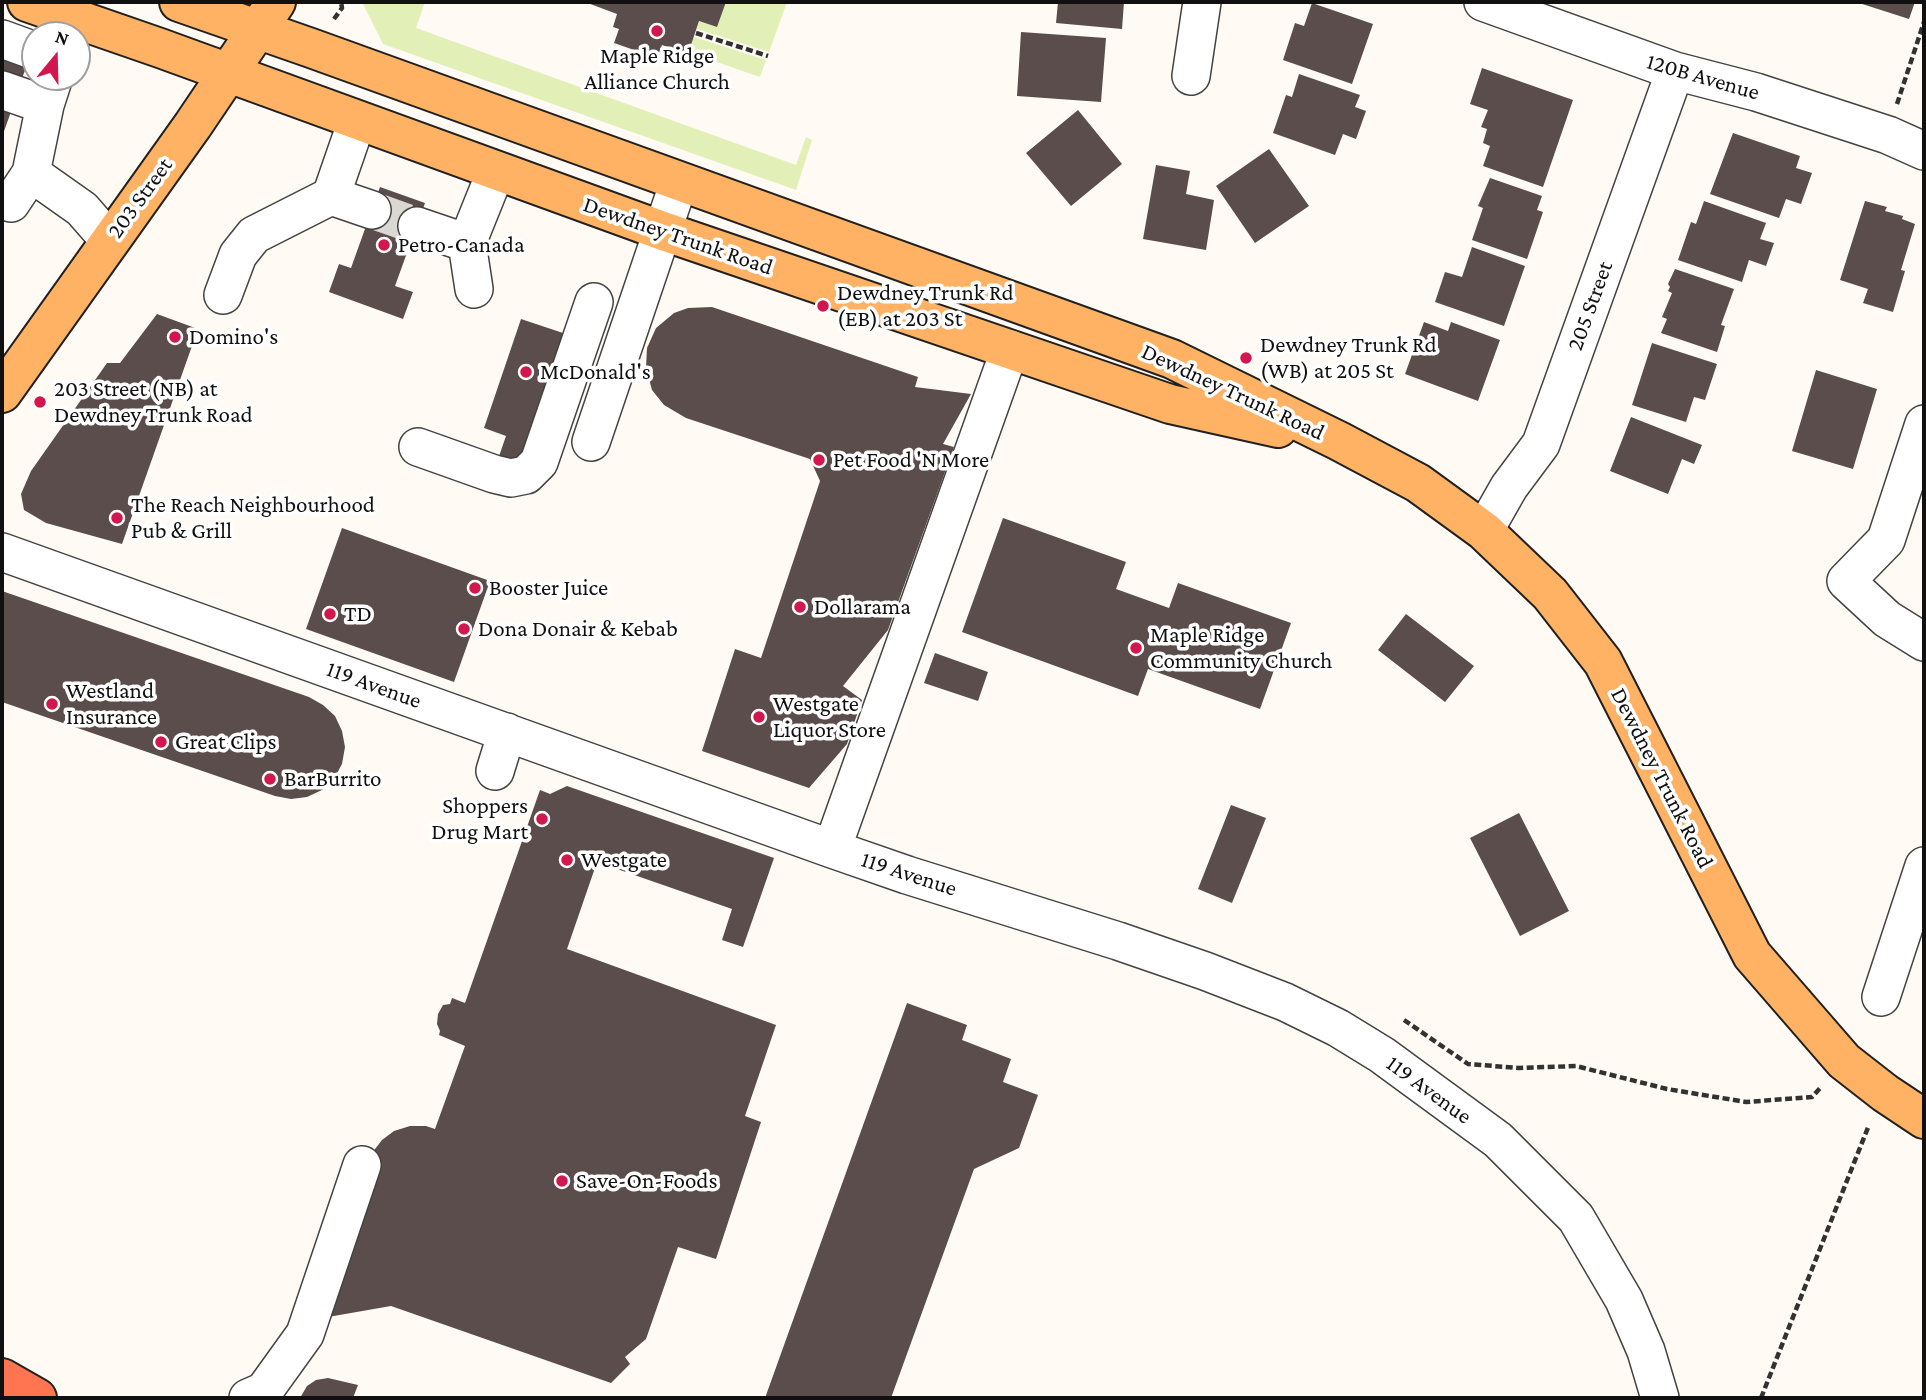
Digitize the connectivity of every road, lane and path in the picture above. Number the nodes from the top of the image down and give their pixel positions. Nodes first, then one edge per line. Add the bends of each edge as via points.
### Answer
1 (27, 2) edge
2 (178, 2) edge
3 (341, 2) edge
4 (1202, 2) edge
5 (1483, 2) edge
6 (267, 16) edge
7 (335, 17) dead end
8 (60, 21) edge
9 (1924, 22) edge
10 (91, 33) edge
11 (695, 33) dead end
12 (2, 39) edge
13 (21, 46) edge
14 (768, 56) dead end
15 (1675, 71) junction
16 (229, 74) junction
17 (1192, 76) dead end
18 (2, 90) edge
19 (21, 90) edge
20 (49, 91) edge
21 (357, 121) junction
22 (1888, 135) junction
23 (1924, 151) edge
24 (496, 171) junction
25 (31, 173) junction
26 (679, 182) junction
27 (331, 196) junction
28 (5, 209) edge
29 (372, 210) tunnel mouth
30 (417, 226) tunnel mouth
31 (663, 231) junction
32 (110, 241) junction
33 (467, 243) junction
34 (474, 289) dead end
35 (223, 295) dead end
36 (594, 302) dead end
37 (1010, 349) junction
38 (2, 393) edge
39 (1924, 424) edge
40 (1339, 441) junction
41 (591, 442) dead end
42 (418, 447) dead end
43 (1485, 531) junction
44 (2, 552) edge
45 (1924, 642) edge
46 (507, 732) junction
47 (495, 771) dead end
48 (832, 849) junction
49 (1924, 866) edge
50 (1881, 997) dead end
51 (1404, 1020) dead end
52 (1844, 1061) junction
53 (1885, 1093) junction
54 (1924, 1119) edge
55 (362, 1165) dead end
56 (2, 1378) edge
57 (259, 1396) edge
58 (37, 1398) edge
59 (1660, 1398) edge
60 (1761, 1398) edge

1 - 8 main road, Dewdney Trunk Road
2 - 6 main road, Dewdney Trunk Road
3 - 7 path
4 - 17 street
5 - 15 street, 120B Avenue
6 - 16 main road, 203 Street
6 - 26 main road, Dewdney Trunk Road
9 - 22 path
10 - 16 main road, Dewdney Trunk Road
11 - 14 path
12 - 13 street
15 - 22 street, 120B Avenue
15 - 43 street, 205 Street via 1541,444
16 - 21 main road, Dewdney Trunk Road
16 - 32 main road, 203 Street
18 - 19 street
20 - 25 street
21 - 24 main road, Dewdney Trunk Road
21 - 27 street
22 - 23 street, 120B Avenue
24 - 31 main road, Dewdney Trunk Road
24 - 33 street
25 - 28 street
25 - 32 street via 82,209
26 - 31 street
26 - 40 main road, Dewdney Trunk Road via 1172,359
27 - 29 street
27 - 35 street via 254,235 239,256
30 - 33 street
31 - 37 main road, Dewdney Trunk Road
31 - 41 street
32 - 38 main road, 203 Street
33 - 34 street
36 - 42 street via 539,462 526,475 494,474
37 - 40 main road, Dewdney Trunk Road via 1170,404
37 - 48 street
39 - 45 street via 1886,540 1846,581 1888,619
40 - 43 main road, Dewdney Trunk Road via 1418,482
43 - 52 main road, Dewdney Trunk Road via 1550,594 1603,662 1752,955
44 - 46 street, 119 Avenue
46 - 47 street
46 - 48 street, 119 Avenue
48 - 59 street, 119 Avenue via 1228,980 1285,1002 1381,1055 1498,1140 1576,1218 1624,1300
49 - 50 street
51 - 52 path via 1468,1064 1576,1066 1667,1089 1746,1102 1812,1097
52 - 53 main road, Dewdney Trunk Road
53 - 54 main road, Dewdney Trunk Road
53 - 60 path
55 - 57 street via 305,1334
56 - 58 highway

